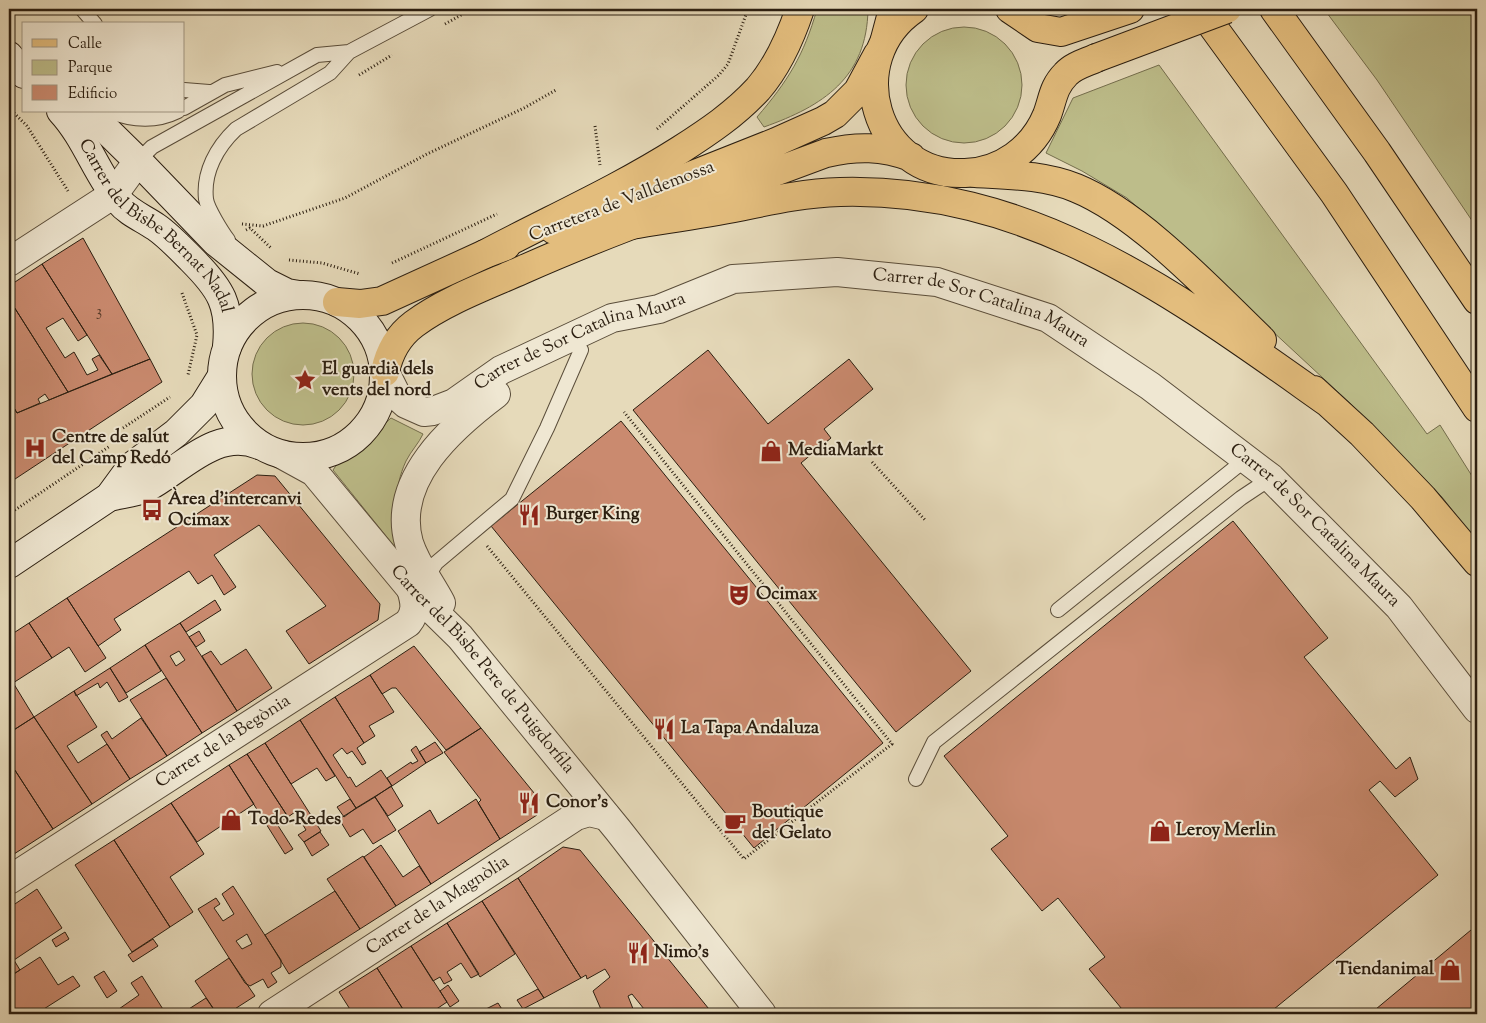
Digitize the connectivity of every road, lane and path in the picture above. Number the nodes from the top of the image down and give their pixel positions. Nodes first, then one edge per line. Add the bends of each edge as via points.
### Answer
1 (82, 9) edge
2 (428, 9) edge
3 (472, 9) edge
4 (539, 9) edge
5 (748, 9) edge
6 (800, 9) edge
7 (892, 9) edge
8 (914, 9) edge
9 (1130, 9) edge
10 (1200, 9) edge
11 (1227, 9) edge
12 (1274, 9) edge
13 (1014, 11) edge
14 (542, 12) dead end
15 (94, 22) edge
16 (439, 28) dead end
17 (9, 37) edge
18 (881, 46) junction
19 (22, 47) edge
20 (349, 52) junction
21 (397, 53) dead end
22 (9, 56) edge
23 (292, 68) junction
24 (22, 72) edge
25 (355, 77) dead end
26 (185, 90) edge
27 (556, 90) dead end
28 (212, 92) junction
29 (185, 107) edge
30 (62, 112) edge
31 (88, 112) edge
32 (111, 112) edge
33 (176, 112) edge
34 (595, 126) dead end
35 (656, 130) dead end
36 (911, 157) junction
37 (138, 160) junction
38 (600, 162) junction
39 (607, 162) dead end
40 (593, 166) dead end
41 (601, 168) dead end
42 (975, 173) junction
43 (114, 194) junction
44 (498, 213) dead end
45 (234, 223) dead end
46 (631, 225) junction
47 (239, 228) dead end
48 (243, 233) junction
49 (245, 249) junction
50 (275, 251) dead end
51 (485, 254) junction
52 (283, 258) dead end
53 (9, 262) edge
54 (385, 266) dead end
55 (368, 273) dead end
56 (180, 286) dead end
57 (299, 294) junction
58 (1477, 300) edge
59 (337, 302) junction
60 (659, 308) junction
61 (227, 349) junction
62 (581, 350) junction
63 (385, 372) junction
64 (222, 376) junction
65 (186, 380) dead end
66 (174, 394) dead end
67 (1326, 402) junction
68 (1477, 408) edge
69 (624, 412) dead end
70 (123, 428) dead end
71 (118, 440) dead end
72 (271, 450) junction
73 (1246, 460) junction
74 (872, 462) dead end
75 (1271, 478) junction
76 (109, 497) junction
77 (9, 514) edge
78 (925, 520) dead end
79 (475, 531) junction
80 (1477, 562) edge
81 (9, 564) edge
82 (422, 589) junction
83 (1058, 610) dead end
84 (1477, 709) edge
85 (916, 779) dead end
86 (606, 816) junction
87 (9, 880) edge
88 (272, 1014) edge
89 (762, 1014) edge

1 - 15 lane
2 - 20 lane
3 - 16 path
4 - 14 path
5 - 35 path via 728,64
6 - 51 main road via 785,46 759,88 725,120 613,190
7 - 18 main road via 890,26
8 - 18 main road via 904,16
9 - 13 main road via 1061,32 1038,28
10 - 68 main road via 1334,193
11 - 42 main road, bridge via 1073,68 1052,92 1046,116 1028,145 1001,165
12 - 58 main road via 1377,152
17 - 19 street
18 - 36 main road via 873,84 876,106 892,138
18 - 51 main road, Carretera de Valldemossa via 858,91 823,121 572,223
20 - 23 lane via 318,55
20 - 49 lane via 330,73 236,129 226,138 210,165 206,200 224,235
21 - 25 path
22 - 24 street
23 - 28 lane via 225,85
23 - 37 lane via 152,147
26 - 28 lane
27 - 45 path via 345,198 264,226
28 - 29 lane
30 - 43 street, Carrer del Bisbe Bernat Nadal via 81,136
31 - 37 street, Carrer del Bisbe Bernat Nadal
32 - 33 lane via 147,118
34 - 38 path
36 - 42 main road via 942,171
36 - 46 main road, Carretera de Valldemossa via 884,148 840,150
37 - 43 street
37 - 49 street, Carrer del Bisbe Bernat Nadal via 216,242
38 - 39 path
38 - 40 path
38 - 41 path
42 - 67 main road via 1039,177 1076,188 1110,207 1175,258
43 - 53 street
43 - 61 street, Carrer del Bisbe Bernat Nadal via 134,215 160,230 214,281 226,308
44 - 54 path
46 - 63 main road, Carretera de Valldemossa via 563,252 429,314 398,341 388,358
46 - 67 main road via 768,200 841,192 904,196 998,213 1076,242 1154,286 1230,334
47 - 48 path
48 - 49 path
48 - 50 path via 250,228 254,230
49 - 57 street via 267,282 287,293
51 - 59 main road, Carretera de Valldemossa via 382,301 360,304
52 - 55 path via 292,262 322,263 359,274
56 - 65 path via 197,335
57 - 59 street via 312,294
57 - 61 street via 259,306 239,325
59 - 63 street via 351,310 370,330
60 - 62 street via 623,331
60 - 63 street, Carrer de Sor Catalina Maura via 612,318 501,370 440,410 424,412 406,404 397,396
60 - 73 street, Carrer de Sor Catalina Maura via 733,279 837,272 937,282 1048,318 1150,386
61 - 64 street
62 - 79 lane via 512,499
62 - 82 street via 496,395 454,430 424,466 409,495 406,528
63 - 72 street via 379,405 357,437 335,451 311,457
64 - 72 street via 232,416 240,427
64 - 76 street via 204,405 176,433 131,467
66 - 70 path
67 - 80 main road via 1362,434 1423,498
69 - 79 path via 892,744 744,859
71 - 77 path
72 - 76 street via 250,441 217,445 189,458 145,488
72 - 82 street, Carrer del Bisbe Pere de Puigdorfila via 314,472
73 - 75 street, Carrer de Sor Catalina Maura
73 - 83 lane
74 - 78 path
75 - 84 street, Carrer de Sor Catalina Maura via 1399,607
75 - 85 lane via 1241,498 934,742
76 - 81 street
79 - 82 lane via 436,563
82 - 86 street, Carrer del Bisbe Pere de Puigdorfila
82 - 87 street, Carrer de la Begònia via 414,616 408,622
86 - 88 street, Carrer de la Magnòlia via 589,812 576,816
86 - 89 street, Carrer del Bisbe Pere de Puigdorfila

